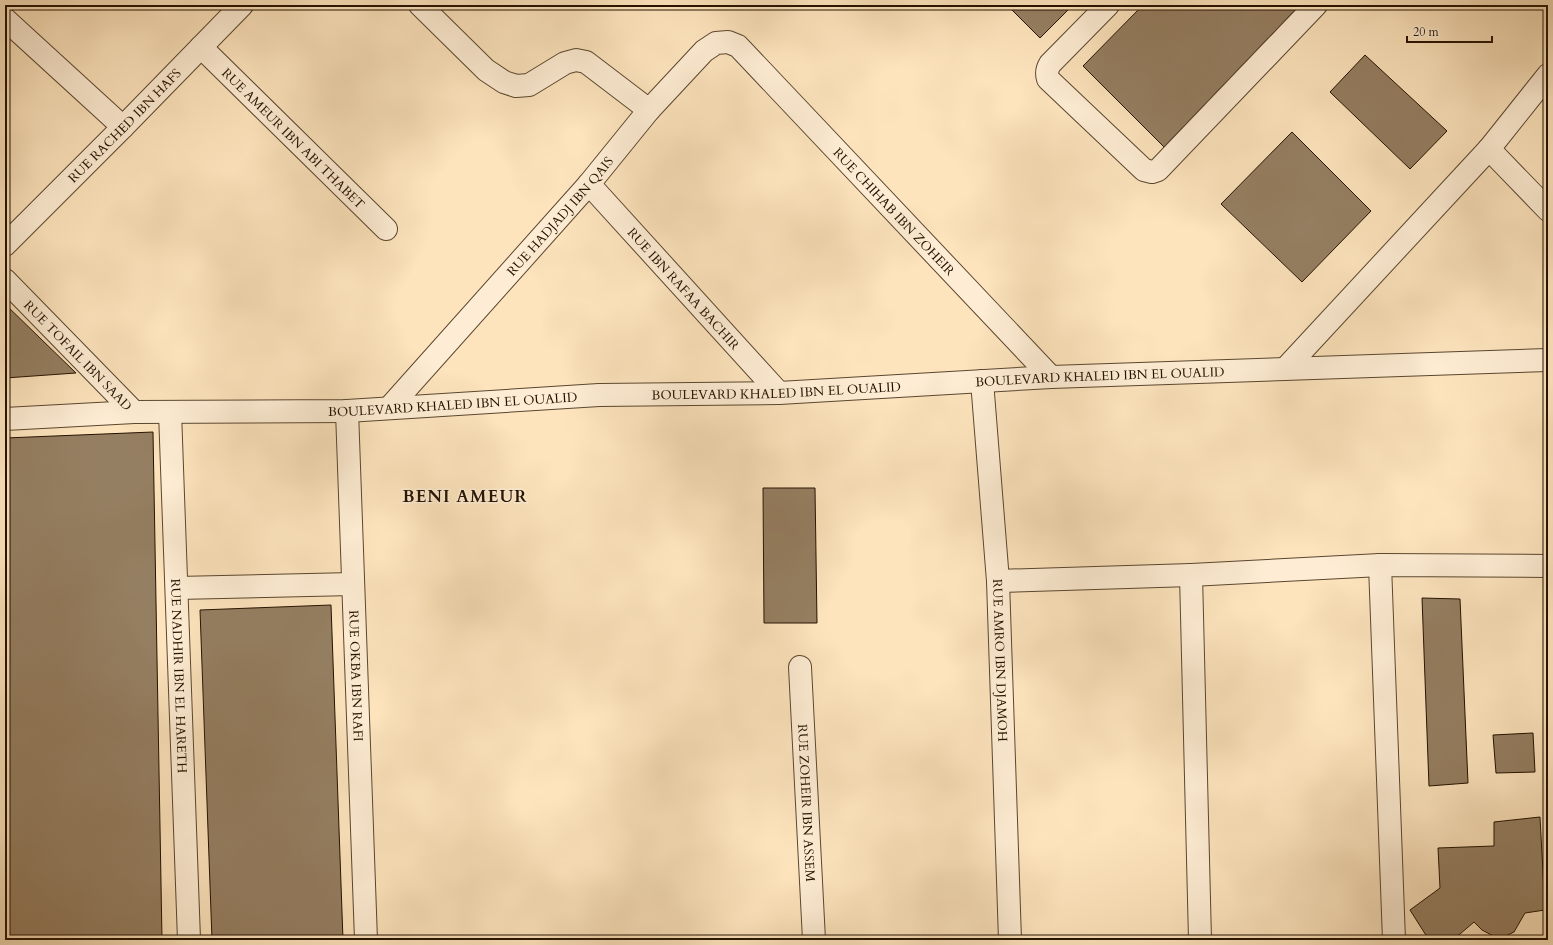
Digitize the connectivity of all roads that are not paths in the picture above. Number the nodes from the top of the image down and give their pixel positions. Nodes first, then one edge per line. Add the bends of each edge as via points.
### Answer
1 (242, 5) edge
2 (420, 5) edge
3 (1108, 5) edge
4 (1316, 5) edge
5 (5, 19) edge
6 (738, 46) joint
7 (201, 47) junction
8 (1548, 75) edge
9 (649, 110) junction
10 (124, 127) junction
11 (1489, 149) junction
12 (590, 184) junction
13 (1548, 210) edge
14 (386, 229) dead end
15 (5, 245) edge
16 (5, 280) edge
17 (1548, 360) edge
18 (1285, 369) junction
19 (1051, 377) junction
20 (982, 381) junction
21 (779, 393) junction
22 (389, 408) junction
23 (347, 411) junction
24 (134, 412) junction
25 (170, 412) junction
26 (5, 419) edge
27 (1380, 566) junction
28 (1548, 566) edge
29 (1191, 575) junction
30 (998, 581) junction
31 (353, 584) junction
32 (177, 588) junction
33 (800, 666) dead end
34 (189, 940) edge
35 (366, 940) edge
36 (814, 940) edge
37 (1010, 940) edge
38 (1200, 940) edge
39 (1394, 940) edge

1 - 7 street, RUE RACHED IBN HAFS
2 - 9 street via 486,70 504,82 516,86 529,85 565,63 576,60 586,62
3 - 4 street via 1050,64 1046,75 1144,170 1152,172 1158,170
5 - 10 street
6 - 9 street, RUE HADJADJ IBN QAIS via 728,42 716,43 704,51
6 - 19 street, RUE CHIHAB IBN ZOHEIR
7 - 10 street, RUE RACHED IBN HAFS
7 - 14 street, RUE AMEUR IBN ABI THABET
8 - 11 street
9 - 12 street, RUE HADJADJ IBN QAIS
10 - 15 street, RUE RACHED IBN HAFS
11 - 13 street
11 - 18 street
12 - 21 street, RUE IBN RAFAA BACHIR
12 - 22 street, RUE HADJADJ IBN QAIS
16 - 24 street, RUE TOFAIL IBN SAAD
17 - 18 street, BOULEVARD KHALED IBN EL OUALID
18 - 19 street, BOULEVARD KHALED IBN EL OUALID
19 - 20 street, BOULEVARD KHALED IBN EL OUALID
20 - 21 street, BOULEVARD KHALED IBN EL OUALID
20 - 30 street, RUE AMRO IBN DJAMOH
21 - 22 street, BOULEVARD KHALED IBN EL OUALID via 599,395
22 - 23 street, BOULEVARD KHALED IBN EL OUALID
23 - 25 street, BOULEVARD KHALED IBN EL OUALID
23 - 31 street, RUE OKBA IBN RAFI
24 - 25 street, BOULEVARD KHALED IBN EL OUALID
24 - 26 street, BOULEVARD KHALED IBN EL OUALID
25 - 32 street, RUE NADHIR IBN EL HARETH
27 - 28 street
27 - 29 street
27 - 39 street
29 - 30 street
29 - 38 street
30 - 37 street, RUE AMRO IBN DJAMOH
31 - 32 street
31 - 35 street, RUE OKBA IBN RAFI
32 - 34 street, RUE NADHIR IBN EL HARETH
33 - 36 street, RUE ZOHEIR IBN ASSEM

